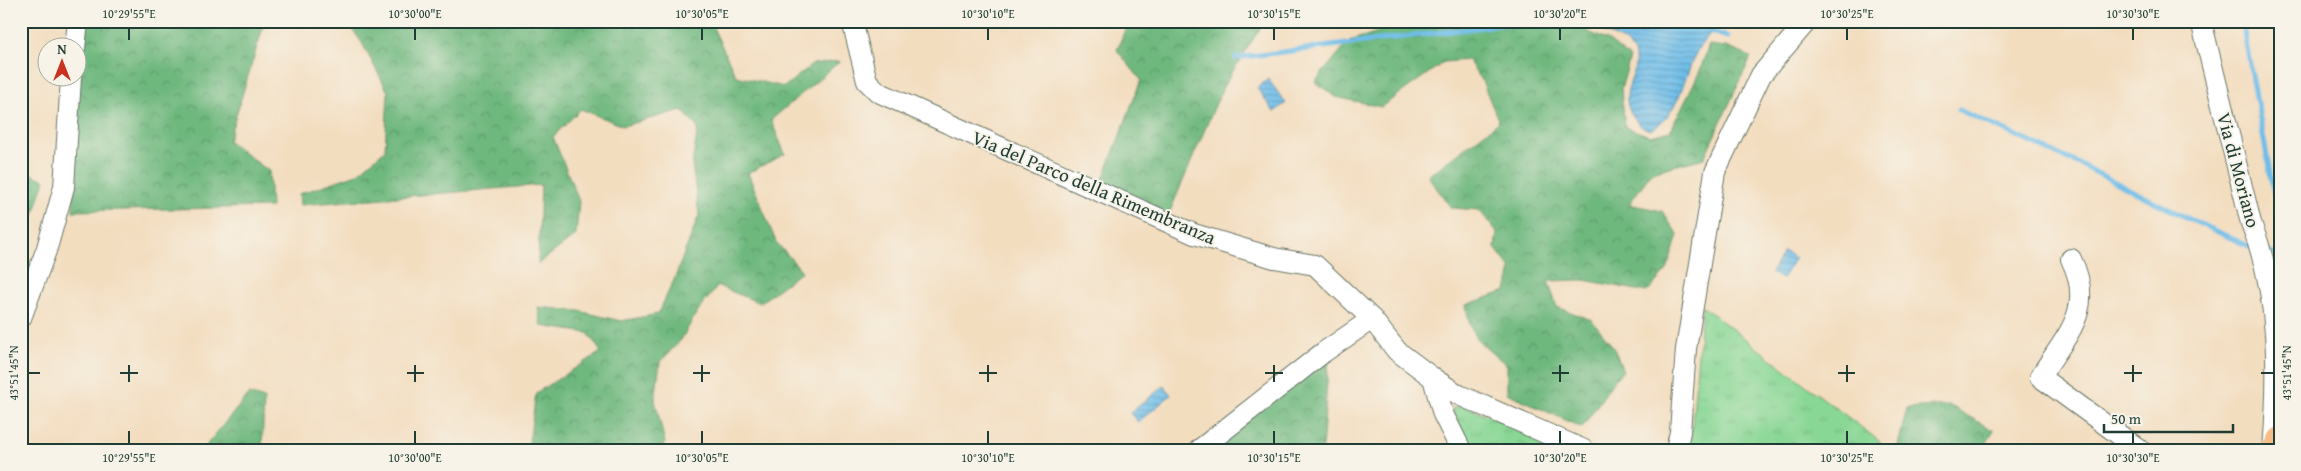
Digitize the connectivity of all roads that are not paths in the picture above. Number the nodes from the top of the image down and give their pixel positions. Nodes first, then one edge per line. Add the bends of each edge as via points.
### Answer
1 (78, 21) edge
2 (852, 21) edge
3 (1807, 21) edge
4 (2201, 21) edge
5 (76, 38) edge
6 (70, 88) edge
7 (2070, 259) dead end
8 (21, 318) edge
9 (1372, 319) junction
10 (2278, 351) edge
11 (1433, 378) junction
12 (2278, 386) edge
13 (2280, 440) edge
14 (1199, 450) edge
15 (1461, 450) edge
16 (1584, 450) edge
17 (1676, 450) edge
18 (2140, 450) edge
19 (2274, 450) edge

1 - 5 street
2 - 9 street, Via del Parco della Rimembranza via 867,81 878,92 1194,234 1274,258 1315,265
3 - 17 street via 1761,75 1715,172 1686,349
4 - 10 street, Via di Moriano via 2251,223 2263,258
6 - 8 street via 64,187 47,248
7 - 18 street via 2081,287 2079,314 2040,378
9 - 11 street, Via del Parco della Rimembranza via 1397,351
9 - 14 street via 1324,352
10 - 12 street, Via di Moriano
11 - 15 street via 1442,414
11 - 16 street, Via del Parco della Rimembranza via 1459,394
12 - 19 street, Via di Moriano
13 - 19 main road

